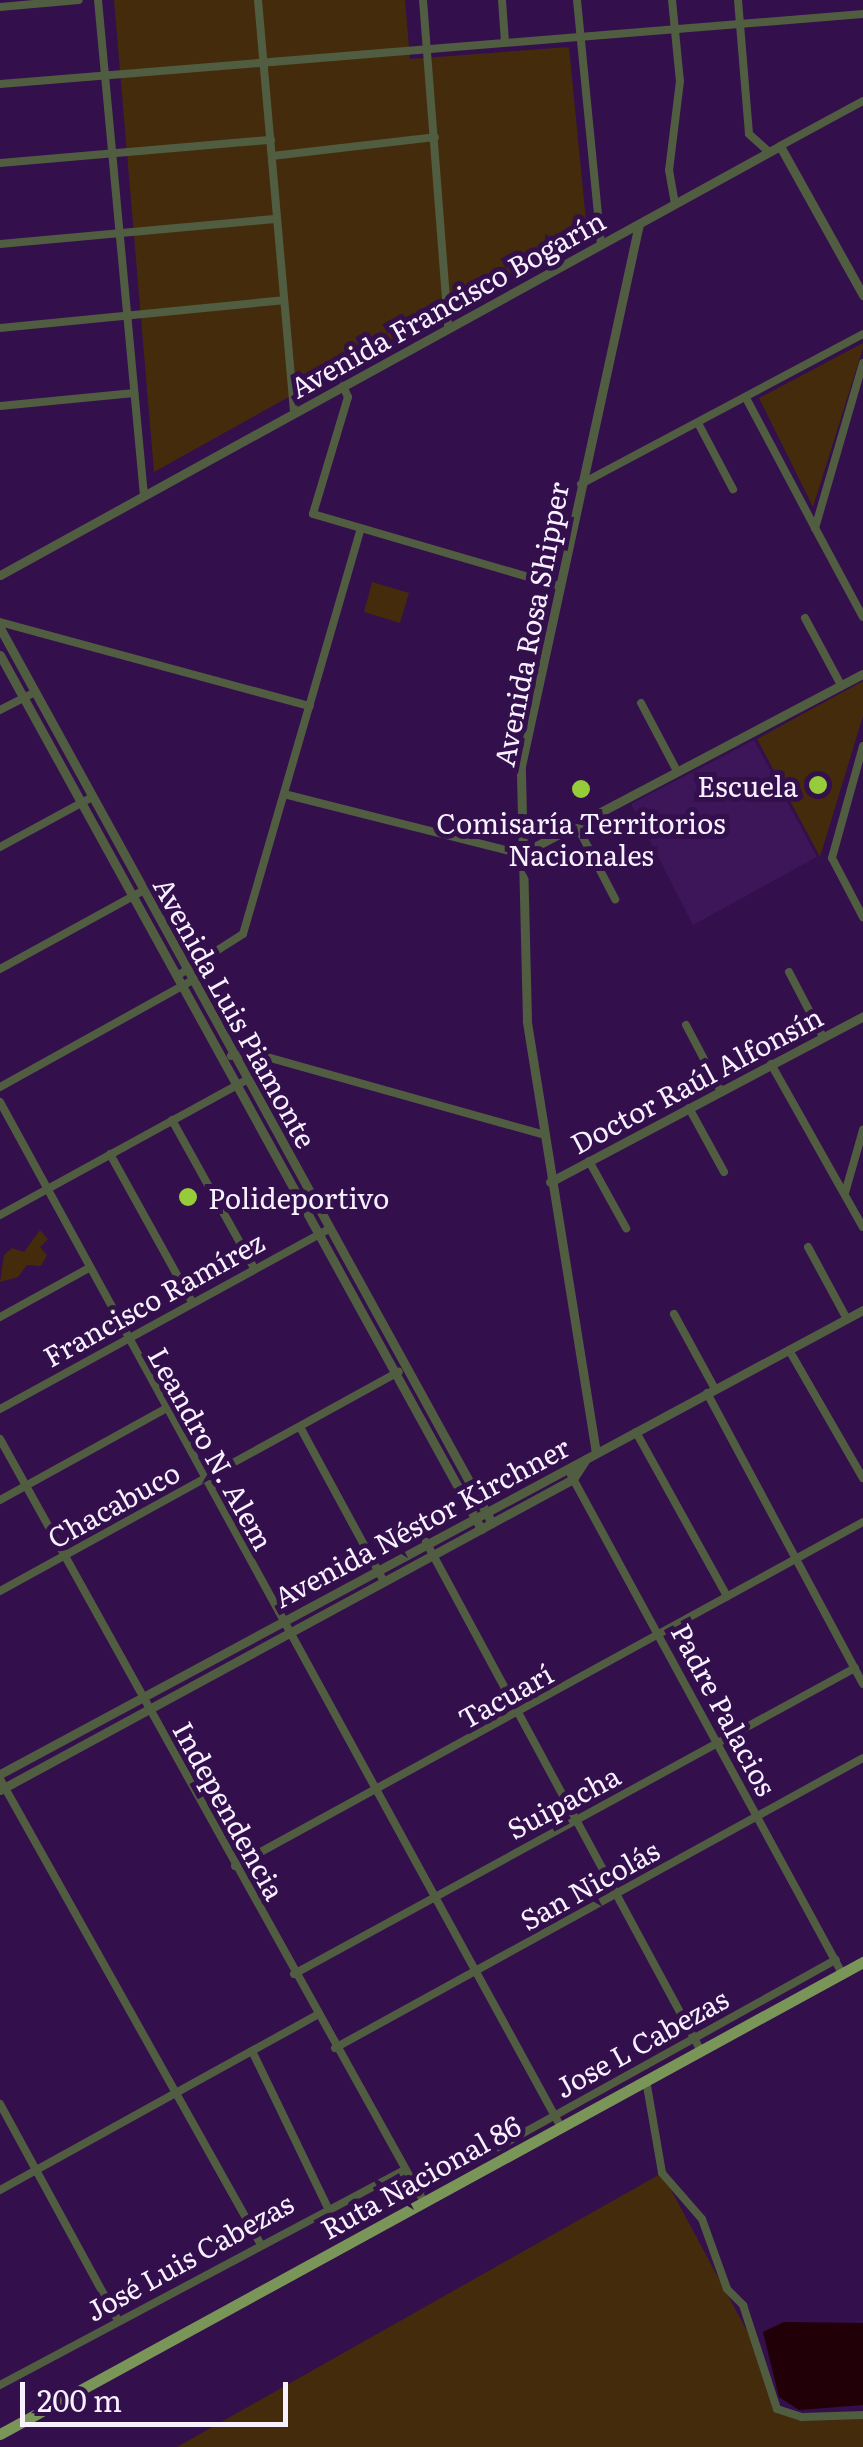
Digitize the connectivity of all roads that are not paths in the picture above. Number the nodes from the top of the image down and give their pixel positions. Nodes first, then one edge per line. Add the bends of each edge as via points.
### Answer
1 (78, 0) edge
2 (98, 0) edge
3 (258, 0) edge
4 (423, 0) edge
5 (502, 0) edge
6 (577, 0) edge
7 (672, 0) edge
8 (738, 0) edge
9 (0, 7) edge
10 (863, 14) edge
11 (740, 22) junction
12 (675, 28) junction
13 (580, 36) junction
14 (505, 42) junction
15 (428, 48) junction
16 (264, 62) junction
17 (105, 76) junction
18 (0, 84) edge
19 (863, 101) edge
20 (434, 138) junction
21 (270, 140) junction
22 (780, 146) junction
23 (769, 152) junction
24 (112, 153) junction
25 (272, 156) junction
26 (0, 164) edge
27 (675, 203) junction
28 (277, 219) junction
29 (638, 224) junction
30 (120, 233) junction
31 (0, 244) edge
32 (601, 244) junction
33 (859, 279) edge
34 (863, 295) edge
35 (284, 300) junction
36 (127, 314) junction
37 (0, 328) edge
38 (448, 328) junction
39 (863, 334) edge
40 (863, 363) edge
41 (343, 386) junction
42 (134, 393) junction
43 (746, 398) junction
44 (0, 406) edge
45 (294, 413) junction
46 (698, 423) junction
47 (581, 484) junction
48 (733, 488) dead end
49 (144, 495) junction
50 (814, 528) junction
51 (361, 529) junction
52 (0, 575) edge
53 (560, 586) junction
54 (863, 617) edge
55 (805, 618) dead end
56 (0, 625) edge
57 (0, 655) edge
58 (863, 674) edge
59 (841, 685) junction
60 (35, 692) junction
61 (23, 697) junction
62 (641, 704) dead end
63 (310, 706) junction
64 (0, 710) edge
65 (863, 746) edge
66 (677, 771) junction
67 (284, 794) junction
68 (92, 797) junction
69 (82, 802) junction
70 (576, 824) junction
71 (0, 847) edge
72 (521, 854) junction
73 (144, 890) junction
74 (132, 896) junction
75 (616, 899) dead end
76 (863, 917) edge
77 (0, 969) edge
78 (188, 970) junction
79 (789, 972) dead end
80 (177, 976) junction
81 (193, 980) junction
82 (183, 987) junction
83 (863, 1016) edge
84 (686, 1025) dead end
85 (823, 1037) junction
86 (234, 1055) junction
87 (222, 1059) junction
88 (771, 1064) junction
89 (248, 1080) junction
90 (236, 1085) junction
91 (0, 1087) edge
92 (721, 1091) junction
93 (0, 1102) edge
94 (689, 1108) junction
95 (172, 1120) junction
96 (863, 1130) edge
97 (544, 1135) junction
98 (110, 1154) junction
99 (589, 1161) junction
100 (724, 1172) dead end
101 (550, 1182) junction
102 (46, 1190) junction
103 (845, 1193) junction
104 (0, 1215) edge
105 (863, 1227) edge
106 (626, 1228) dead end
107 (329, 1229) junction
108 (318, 1234) junction
109 (808, 1247) dead end
110 (88, 1268) junction
111 (254, 1268) junction
112 (192, 1302) junction
113 (863, 1310) edge
114 (674, 1314) dead end
115 (0, 1317) edge
116 (846, 1319) junction
117 (127, 1338) junction
118 (789, 1350) junction
119 (405, 1368) junction
120 (396, 1375) junction
121 (711, 1391) junction
122 (0, 1409) edge
123 (165, 1409) junction
124 (300, 1426) junction
125 (636, 1432) junction
126 (0, 1439) edge
127 (591, 1456) junction
128 (566, 1467) junction
129 (863, 1478) edge
130 (573, 1479) junction
131 (204, 1480) junction
132 (26, 1486) junction
133 (0, 1500) edge
134 (484, 1509) junction
135 (472, 1516) junction
136 (863, 1522) edge
137 (492, 1523) junction
138 (481, 1529) junction
139 (426, 1542) junction
140 (433, 1555) junction
141 (64, 1557) junction
142 (795, 1557) junction
143 (376, 1569) junction
144 (384, 1582) junction
145 (0, 1592) edge
146 (728, 1596) junction
147 (282, 1620) junction
148 (289, 1634) junction
149 (659, 1634) junction
150 (854, 1668) junction
151 (863, 1684) edge
152 (142, 1696) junction
153 (149, 1709) junction
154 (518, 1713) junction
155 (718, 1743) junction
156 (863, 1758) edge
157 (1, 1783) edge
158 (376, 1793) junction
159 (758, 1818) junction
160 (576, 1820) junction
161 (235, 1866) junction
162 (616, 1894) junction
163 (434, 1896) junction
164 (836, 1960) junction
165 (863, 1962) edge
166 (474, 1972) junction
167 (842, 1973) junction
168 (294, 1974) junction
169 (317, 2015) junction
170 (698, 2045) junction
171 (335, 2048) junction
172 (252, 2051) junction
173 (646, 2080) junction
174 (174, 2094) junction
175 (0, 2104) edge
176 (558, 2121) junction
177 (36, 2170) junction
178 (403, 2170) junction
179 (0, 2190) edge
180 (420, 2197) junction
181 (327, 2206) junction
182 (260, 2243) junction
183 (118, 2320) junction
184 (0, 2386) edge
185 (863, 2415) edge
186 (0, 2434) edge

1 - 9 street
2 - 17 street
3 - 16 street
4 - 15 street
5 - 14 street
6 - 13 street
7 - 12 street
8 - 11 street
10 - 11 street
11 - 12 street
11 - 23 street via 750,134
12 - 13 street
12 - 27 street via 680,81 669,170
13 - 14 street
13 - 32 street
14 - 15 street
15 - 16 street
15 - 20 street
16 - 17 street
16 - 21 street
17 - 18 street
17 - 24 street
19 - 22 street
20 - 25 street
20 - 38 street
21 - 24 street
21 - 25 street
22 - 23 street, Avenida Francisco Bogarín
22 - 33 street
23 - 27 street, Avenida Francisco Bogarín
24 - 26 street
24 - 30 street
25 - 28 street
27 - 29 street, Avenida Francisco Bogarín
28 - 30 street
28 - 35 street
29 - 32 street, Avenida Francisco Bogarín
29 - 47 street, Avenida Rosa Shipper
30 - 31 street
30 - 36 street
32 - 38 street, Avenida Francisco Bogarín
33 - 34 street
35 - 36 street
35 - 45 street
36 - 37 street
36 - 42 street
38 - 41 street, Avenida Francisco Bogarín
39 - 43 street
40 - 50 street
41 - 45 street, Avenida Francisco Bogarín
41 - 51 street via 348,397 314,514
42 - 44 street
42 - 49 street
43 - 46 street
43 - 50 street
45 - 49 street, Avenida Francisco Bogarín
46 - 47 street
46 - 48 street
47 - 53 street, Avenida Rosa Shipper
49 - 52 street, Avenida Francisco Bogarín
50 - 54 street
51 - 53 street
51 - 63 street
53 - 72 street, Avenida Rosa Shipper via 522,759
55 - 59 street
56 - 60 street, Avenida Luis Piamonte
56 - 63 street
57 - 61 street, Avenida Luis Piamonte
58 - 59 street
59 - 66 street
60 - 61 street
60 - 68 street, Avenida Luis Piamonte
61 - 64 street
61 - 69 street, Avenida Luis Piamonte
62 - 66 street
63 - 67 street
65 - 76 street via 832,858
66 - 70 street
67 - 72 street
67 - 78 street via 243,934
68 - 69 street
68 - 73 street, Avenida Luis Piamonte
69 - 71 street
69 - 74 street, Avenida Luis Piamonte
70 - 72 street
70 - 75 street
72 - 97 street, Avenida Rosa Shipper via 522,957
73 - 74 street
73 - 78 street, Avenida Luis Piamonte
74 - 77 street
74 - 80 street, Avenida Luis Piamonte
78 - 80 street
78 - 81 street, Avenida Luis Piamonte
79 - 85 street
80 - 82 street, Avenida Luis Piamonte
81 - 82 street
81 - 86 street, Avenida Luis Piamonte
82 - 87 street, Avenida Luis Piamonte
82 - 91 street
83 - 85 street, Doctor Raúl Alfonsín
84 - 92 street
85 - 88 street, Doctor Raúl Alfonsín
86 - 87 street
86 - 89 street, Avenida Luis Piamonte
86 - 97 street via 253,1053
87 - 90 street, Avenida Luis Piamonte
88 - 92 street, Doctor Raúl Alfonsín
88 - 103 street
89 - 90 street
89 - 107 street, Avenida Luis Piamonte
90 - 95 street
90 - 108 street, Avenida Luis Piamonte
92 - 94 street, Doctor Raúl Alfonsín
93 - 102 street, Leandro N. Alem
94 - 99 street, Doctor Raúl Alfonsín
94 - 100 street
95 - 98 street
95 - 111 street
96 - 103 street
97 - 101 street, Avenida Rosa Shipper
98 - 102 street
98 - 112 street
99 - 101 street, Doctor Raúl Alfonsín
99 - 106 street
101 - 127 street, Avenida Rosa Shipper
102 - 104 street
102 - 110 street, Leandro N. Alem
103 - 105 street
107 - 108 street, Francisco Ramírez
107 - 119 street, Avenida Luis Piamonte
108 - 111 street, Francisco Ramírez
108 - 120 street, Avenida Luis Piamonte
109 - 116 street
110 - 115 street
110 - 117 street, Leandro N. Alem
111 - 112 street, Francisco Ramírez
112 - 117 street, Francisco Ramírez
113 - 116 street, Avenida Néstor Kirchner
114 - 121 street
116 - 118 street, Avenida Néstor Kirchner
117 - 122 street, Francisco Ramírez
117 - 123 street, Leandro N. Alem
118 - 121 street, Avenida Néstor Kirchner
118 - 129 street
119 - 120 street, Chacabuco
119 - 134 street, Avenida Luis Piamonte
120 - 124 street, Chacabuco
120 - 135 street, Avenida Luis Piamonte
121 - 125 street, Avenida Néstor Kirchner
121 - 142 street
123 - 131 street, Leandro N. Alem
123 - 132 street
124 - 131 street, Chacabuco
124 - 143 street
125 - 127 street, Avenida Néstor Kirchner
125 - 146 street
126 - 132 street, Independencia
127 - 128 street, Avenida Néstor Kirchner
127 - 130 street
128 - 130 street, Padre Palacios
128 - 134 street, Avenida Néstor Kirchner
130 - 137 street
130 - 149 street, Padre Palacios
131 - 141 street, Chacabuco
131 - 147 street, Leandro N. Alem
132 - 133 street
132 - 141 street, Independencia
134 - 135 street, Avenida Néstor Kirchner
134 - 137 street, Avenida Luis Piamonte
135 - 138 street, Avenida Luis Piamonte
135 - 139 street, Avenida Néstor Kirchner
136 - 142 street, Tacuarí
137 - 138 street
138 - 140 street
139 - 140 street
139 - 143 street, Avenida Néstor Kirchner
140 - 144 street
140 - 154 street
141 - 145 street, Chacabuco
141 - 152 street, Independencia
142 - 146 street, Tacuarí
142 - 150 street
143 - 144 street
143 - 147 street, Avenida Néstor Kirchner
144 - 148 street
146 - 149 street, Tacuarí
147 - 148 street, Leandro N. Alem
147 - 152 street, Avenida Néstor Kirchner
148 - 153 street
148 - 158 street, Leandro N. Alem
149 - 154 street, Tacuarí
149 - 155 street, Padre Palacios
150 - 151 street
150 - 155 street, Suipacha
152 - 153 street, Independencia
152 - 157 street, Avenida Néstor Kirchner
153 - 157 street
153 - 161 street, Independencia
154 - 158 street, Tacuarí
154 - 160 street
155 - 159 street, Padre Palacios
155 - 160 street, Suipacha
156 - 159 street, San Nicolás
157 - 174 street
158 - 161 street, Tacuarí
158 - 163 street, Leandro N. Alem
159 - 162 street, San Nicolás
159 - 164 street, Padre Palacios
160 - 162 street
160 - 163 street, Suipacha
161 - 168 street, Independencia
162 - 166 street, San Nicolás
162 - 170 street
163 - 166 street, Leandro N. Alem
163 - 168 street, Suipacha
164 - 167 street, Padre Palacios
164 - 170 street, Jose L Cabezas
165 - 167 main road, Ruta Nacional 86
166 - 171 street, San Nicolás
166 - 176 street, Leandro N. Alem
167 - 170 main road, Ruta Nacional 86
168 - 169 street, Independencia
169 - 171 street, Independencia
169 - 172 street
170 - 173 main road, Ruta Nacional 86
170 - 176 street, Jose L Cabezas
171 - 178 street, Independencia
172 - 174 street
172 - 181 street
173 - 176 main road, Ruta Nacional 86
173 - 185 street via 662,2173 702,2220 727,2289 744,2305 777,2409 802,2416
174 - 177 street
174 - 182 street
175 - 177 street
176 - 180 main road, Ruta Nacional 86
177 - 179 street
177 - 183 street
178 - 180 street, Independencia
178 - 181 street, José Luis Cabezas
180 - 186 main road, Ruta Nacional 86
181 - 182 street, José Luis Cabezas
182 - 183 street, José Luis Cabezas
183 - 184 street, José Luis Cabezas

